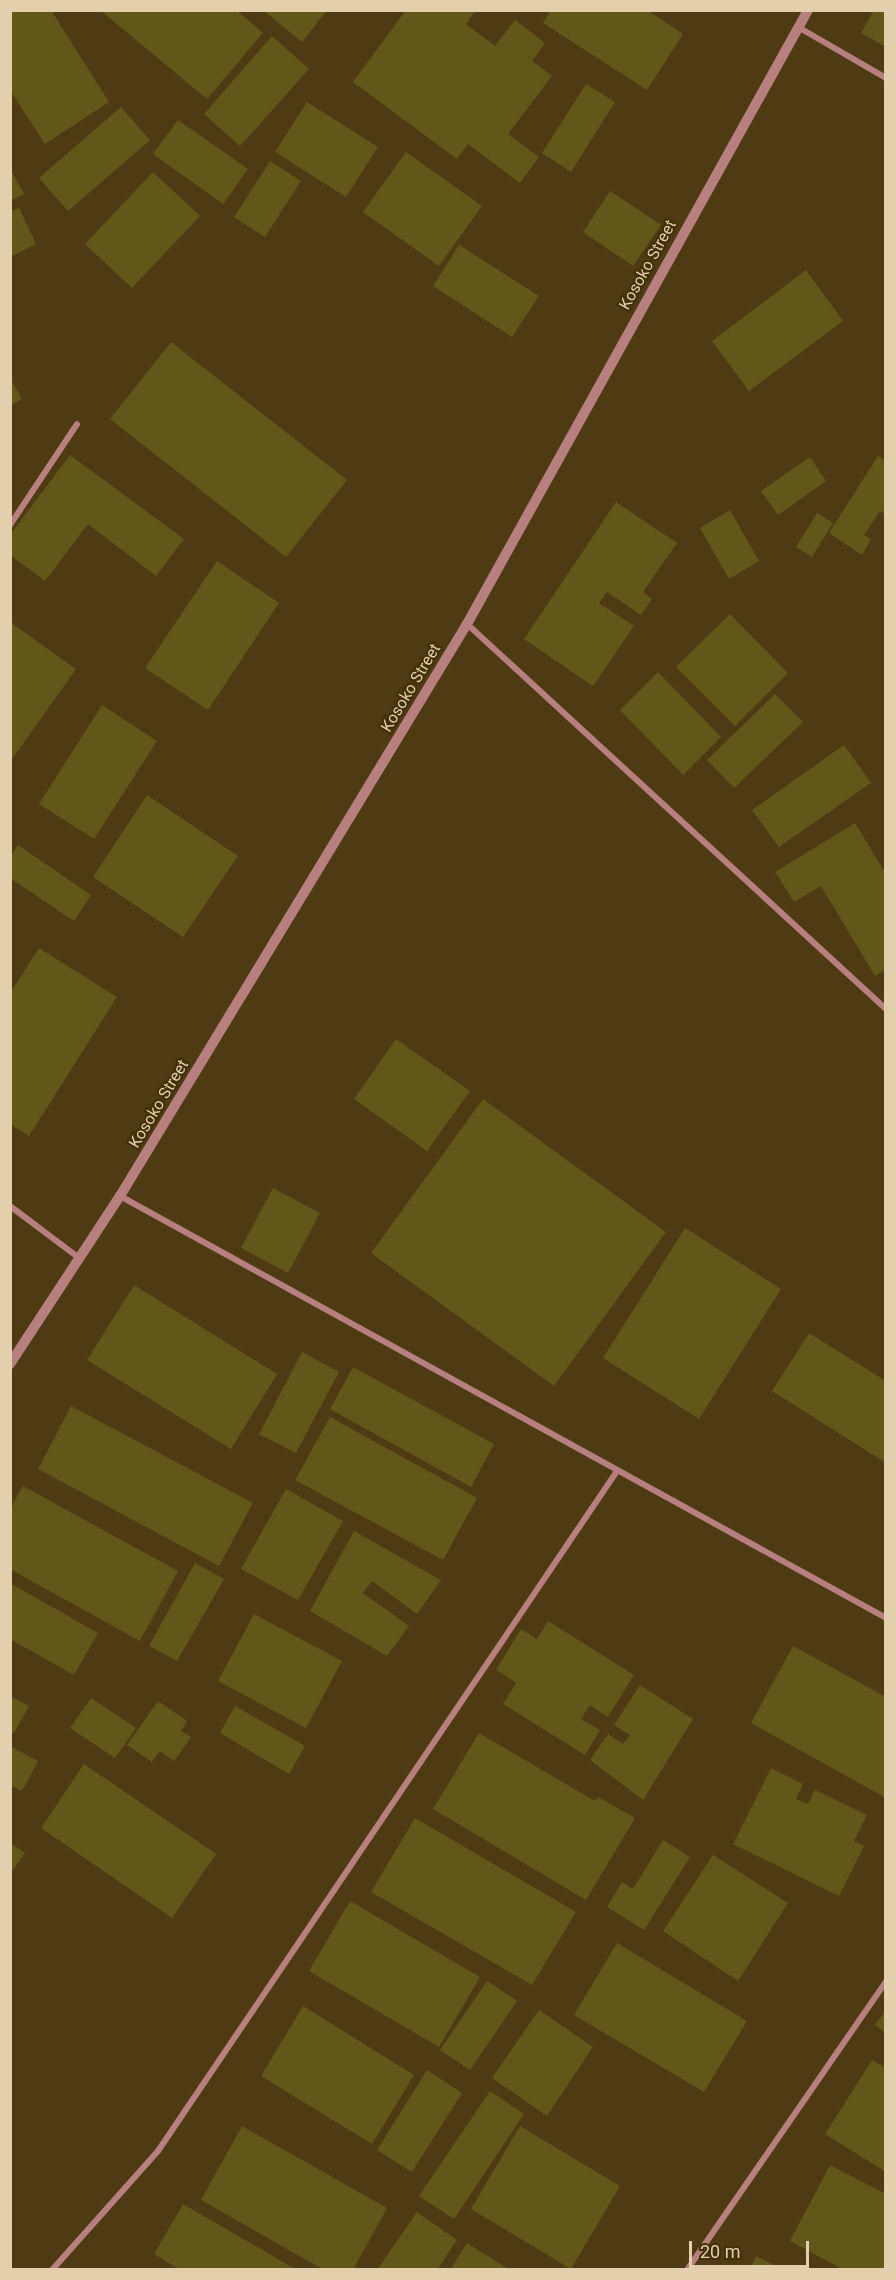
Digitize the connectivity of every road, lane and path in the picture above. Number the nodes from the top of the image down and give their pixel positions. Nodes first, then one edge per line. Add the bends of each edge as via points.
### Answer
1 (808, 10) edge
2 (797, 27) junction
3 (885, 78) edge
4 (77, 424) dead end
5 (10, 525) edge
6 (467, 624) junction
7 (885, 1009) edge
8 (120, 1196) junction
9 (10, 1206) edge
10 (78, 1257) junction
11 (10, 1364) edge
12 (617, 1471) junction
13 (885, 1618) edge
14 (885, 1981) edge
15 (52, 2270) edge
16 (687, 2270) edge

1 - 2 street, Kosoko Street
2 - 3 street
2 - 6 street, Kosoko Street
4 - 5 street
6 - 7 street
6 - 8 street, Kosoko Street
8 - 10 street, Kosoko Street
8 - 12 street
9 - 10 street
10 - 11 street, Kosoko Street
12 - 13 street
12 - 15 street via 158,2151
14 - 16 street

